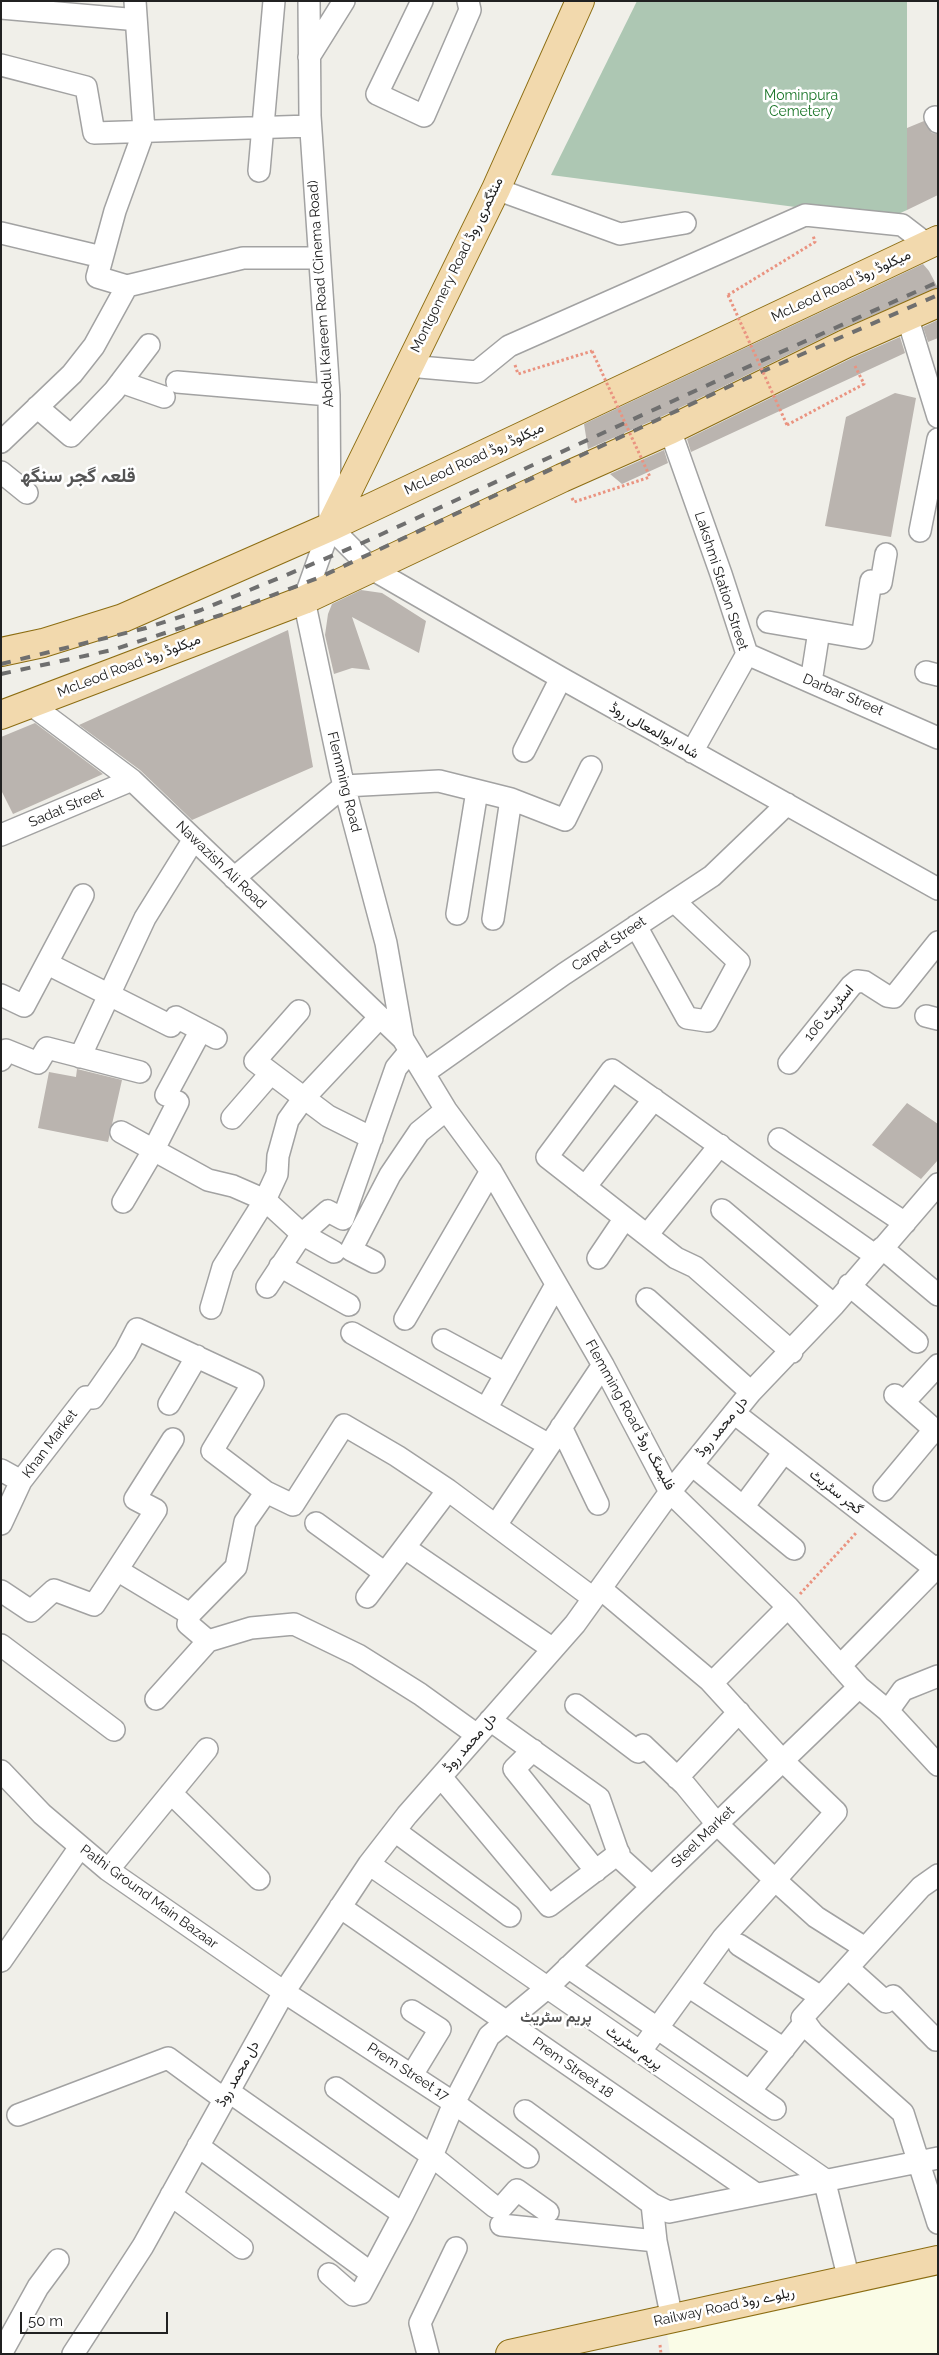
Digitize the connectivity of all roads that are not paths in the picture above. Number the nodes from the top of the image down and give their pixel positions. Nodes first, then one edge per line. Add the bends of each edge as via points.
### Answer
1 (274, 1) edge
2 (309, 1) edge
3 (344, 1) edge
4 (422, 1) edge
5 (468, 1) edge
6 (580, 1) edge
7 (1, 8) edge
8 (131, 10) edge
9 (309, 57) junction
10 (1, 65) edge
11 (310, 126) junction
12 (263, 127) junction
13 (144, 131) junction
14 (260, 171) dead end
15 (496, 188) junction
16 (685, 222) dead end
17 (1, 233) edge
18 (933, 242) edge
19 (102, 257) junction
20 (320, 258) junction
21 (127, 286) junction
22 (938, 303) edge
23 (907, 316) junction
24 (149, 345) dead end
25 (408, 366) junction
26 (121, 382) junction
27 (329, 395) junction
28 (37, 407) junction
29 (938, 417) edge
30 (670, 430) junction
31 (938, 439) edge
32 (1, 442) edge
33 (1, 472) edge
34 (27, 493) dead end
35 (330, 527) junction
36 (920, 531) dead end
37 (886, 554) dead end
38 (372, 569) junction
39 (304, 600) junction
40 (768, 622) dead end
41 (819, 631) junction
42 (1, 652) edge
43 (747, 654) junction
44 (561, 678) junction
45 (811, 682) junction
46 (29, 703) junction
47 (1, 715) edge
48 (938, 738) edge
49 (524, 751) dead end
50 (692, 752) junction
51 (591, 767) dead end
52 (132, 780) junction
53 (344, 786) junction
54 (477, 791) junction
55 (511, 799) junction
56 (786, 804) junction
57 (1, 835) edge
58 (194, 839) junction
59 (234, 878) junction
60 (938, 888) edge
61 (84, 895) dead end
62 (674, 901) junction
63 (457, 914) dead end
64 (493, 920) dead end
65 (636, 926) junction
66 (938, 942) edge
67 (48, 964) junction
68 (110, 994) junction
69 (1, 995) edge
70 (299, 1011) dead end
71 (380, 1018) junction
72 (407, 1045) junction
73 (80, 1057) junction
74 (1, 1060) edge
75 (789, 1063) dead end
76 (140, 1072) dead end
77 (270, 1073) junction
78 (424, 1073) junction
79 (303, 1099) junction
80 (654, 1099) junction
81 (446, 1110) junction
82 (232, 1118) dead end
83 (121, 1132) dead end
84 (372, 1138) junction
85 (780, 1138) dead end
86 (720, 1145) junction
87 (153, 1151) junction
88 (491, 1171) junction
89 (585, 1187) junction
90 (934, 1196) edge
91 (265, 1200) junction
92 (123, 1202) dead end
93 (722, 1210) dead end
94 (625, 1218) junction
95 (905, 1223) junction
96 (302, 1234) junction
97 (647, 1235) junction
98 (334, 1252) dead end
99 (879, 1252) junction
100 (598, 1258) dead end
101 (374, 1262) dead end
102 (280, 1266) junction
103 (556, 1285) junction
104 (850, 1285) junction
105 (267, 1287) dead end
106 (938, 1295) edge
107 (647, 1299) dead end
108 (349, 1305) dead end
109 (834, 1305) junction
110 (211, 1308) dead end
111 (405, 1319) dead end
112 (352, 1333) dead end
113 (443, 1340) dead end
114 (917, 1342) dead end
115 (792, 1352) junction
116 (197, 1356) junction
117 (603, 1365) junction
118 (938, 1365) edge
119 (506, 1374) junction
120 (751, 1392) junction
121 (169, 1404) dead end
122 (486, 1408) junction
123 (734, 1413) junction
124 (561, 1427) junction
125 (936, 1432) edge
126 (173, 1440) dead end
127 (549, 1445) junction
128 (784, 1452) junction
129 (692, 1465) junction
130 (1, 1470) edge
131 (21, 1481) junction
132 (448, 1490) junction
133 (884, 1490) dead end
134 (266, 1492) junction
135 (670, 1492) junction
136 (598, 1504) dead end
137 (743, 1507) junction
138 (316, 1523) dead end
139 (1, 1524) edge
140 (496, 1525) junction
141 (405, 1548) junction
142 (794, 1549) dead end
143 (937, 1569) edge
144 (117, 1570) junction
145 (385, 1573) junction
146 (1, 1591) edge
147 (597, 1594) junction
148 (367, 1597) dead end
149 (788, 1607) junction
150 (190, 1614) junction
151 (208, 1641) junction
152 (1, 1645) edge
153 (553, 1649) junction
154 (840, 1666) junction
155 (938, 1676) edge
156 (712, 1683) junction
157 (859, 1687) junction
158 (156, 1700) dead end
159 (576, 1704) dead end
160 (888, 1711) junction
161 (739, 1712) junction
162 (484, 1728) junction
163 (114, 1730) dead end
164 (207, 1749) dead end
165 (533, 1750) junction
166 (782, 1761) junction
167 (938, 1765) edge
168 (1, 1771) edge
169 (441, 1777) junction
170 (677, 1778) junction
171 (171, 1793) junction
172 (717, 1824) junction
173 (394, 1831) junction
174 (80, 1847) junction
175 (618, 1854) junction
176 (369, 1864) junction
177 (108, 1870) junction
178 (596, 1871) junction
179 (938, 1875) edge
180 (260, 1879) dead end
181 (774, 1880) junction
182 (652, 1887) junction
183 (340, 1907) junction
184 (510, 1916) dead end
185 (739, 1944) dead end
186 (865, 1948) junction
187 (1, 1961) edge
188 (568, 1967) junction
189 (848, 1968) junction
190 (688, 1986) junction
191 (547, 1988) junction
192 (284, 1992) junction
193 (821, 1997) junction
194 (412, 2011) dead end
195 (507, 2022) junction
196 (805, 2022) junction
197 (658, 2027) junction
198 (936, 2040) dead end
199 (784, 2048) junction
200 (640, 2052) junction
201 (412, 2075) junction
202 (336, 2088) dead end
203 (750, 2091) junction
204 (226, 2095) junction
205 (454, 2103) junction
206 (775, 2109) dead end
207 (525, 2111) dead end
208 (18, 2115) dead end
209 (198, 2146) junction
210 (432, 2156) junction
211 (528, 2157) dead end
212 (928, 2159) edge
213 (824, 2180) junction
214 (756, 2194) junction
215 (171, 2195) junction
216 (652, 2204) junction
217 (548, 2212) dead end
218 (403, 2214) junction
219 (938, 2223) edge
220 (501, 2225) dead end
221 (656, 2241) junction
222 (242, 2248) dead end
223 (456, 2248) dead end
224 (58, 2260) dead end
225 (938, 2260) edge
226 (371, 2273) junction
227 (329, 2274) dead end
228 (849, 2280) junction
229 (672, 2319) junction
230 (520, 2353) edge
231 (1, 2354) edge
232 (73, 2354) edge
233 (428, 2354) edge

1 - 12 street
2 - 9 street, Abdul Kareem Road (Cinema Road)
3 - 9 street
4 - 5 street via 377,94 424,116 470,10
6 - 15 main road, Montgomery Road منٹگمری روڈ
7 - 8 street
8 - 13 street
9 - 11 street, Abdul Kareem Road (Cinema Road)
10 - 13 street via 86,87 94,133
11 - 12 street
11 - 20 street, Abdul Kareem Road (Cinema Road)
12 - 13 street
12 - 14 street
13 - 19 street
15 - 16 street via 620,234
15 - 25 main road, Montgomery Road منٹگمری روڈ
17 - 19 street
18 - 25 street via 902,225 805,215 509,346 477,372
18 - 35 main road, McLeod Road میکلوڈ روڈ
19 - 21 street via 96,277
20 - 21 street via 243,258
20 - 27 street, Abdul Kareem Road (Cinema Road)
21 - 28 street via 94,346 72,374
22 - 23 main road, McLeod Road میکلوڈ روڈ
23 - 29 street
23 - 30 main road, McLeod Road میکلوڈ روڈ
24 - 26 street
25 - 35 main road, Montgomery Road منٹگمری روڈ
26 - 27 street via 170,389
26 - 28 street via 71,436
27 - 35 street, Abdul Kareem Road (Cinema Road)
28 - 32 street
30 - 38 main road, McLeod Road میکلوڈ روڈ
30 - 43 street, Lakshmi Station Street
31 - 36 street
33 - 34 street
35 - 38 street
35 - 39 street
35 - 42 main road, McLeod Road میکلوڈ روڈ via 122,618 43,643
37 - 41 street via 881,583 871,581 862,638
38 - 39 main road, McLeod Road میکلوڈ روڈ
38 - 44 street, شاہ ابوالمعالی روڈ
39 - 46 main road, McLeod Road میکلوڈ روڈ
39 - 53 street, Flemming Road
40 - 41 street
41 - 45 street
43 - 45 street, Darbar Street
43 - 50 street, Lakshmi Station Street
44 - 49 street
44 - 50 street, شاہ ابوالمعالی روڈ
45 - 48 street, Darbar Street
46 - 47 main road, McLeod Road میکلوڈ روڈ
46 - 52 street, Nawazish Ali Road
50 - 56 street, شاہ ابوالمعالی روڈ
51 - 55 street via 565,820
52 - 57 street, Sadat Street
52 - 58 street, Nawazish Ali Road
53 - 54 street via 439,782
53 - 59 street
53 - 72 street, Flemming Road via 386,943
54 - 55 street
54 - 63 street
55 - 64 street
56 - 60 street, شاہ ابوالمعالی روڈ
56 - 62 street, Carpet Street via 712,876
58 - 59 street, Nawazish Ali Road
58 - 68 street via 145,918
59 - 71 street, Nawazish Ali Road
61 - 67 street
62 - 65 street, Carpet Street
62 - 65 street via 739,962 707,1021 687,1018
65 - 78 street, Carpet Street
66 - 75 street, اسٹریٹ 106 via 894,997 857,981
67 - 68 street
67 - 69 street via 24,1006
68 - 73 street
68 - 87 street via 171,1026 176,1017 208,1034 172,1098
70 - 77 street via 255,1061
71 - 72 street, Nawazish Ali Road
71 - 79 street
72 - 78 street, Flemming Road فلیمنگ روڈ
72 - 84 street
73 - 74 street via 47,1048 38,1064 6,1050
73 - 76 street
77 - 79 street
77 - 82 street
78 - 81 street, Flemming Road فلیمنگ روڈ
79 - 84 street
79 - 91 street via 288,1120 278,1156 277,1174
80 - 86 street
80 - 89 street
80 - 89 street via 612,1070 546,1157
81 - 88 street, Flemming Road فلیمنگ روڈ
81 - 101 street via 419,1132 390,1175 351,1250
83 - 87 street
84 - 96 street via 343,1219 328,1211
85 - 95 street
86 - 97 street
86 - 99 street
87 - 91 street via 208,1180 233,1186
87 - 92 street
88 - 103 street, Flemming Road فلیمنگ روڈ
88 - 111 street
89 - 94 street
90 - 95 street, دل محمد روڈ
91 - 96 street
91 - 110 street via 223,1267
93 - 109 street
94 - 97 street
94 - 100 street
95 - 99 street, دل محمد روڈ
96 - 98 street
96 - 102 street
97 - 115 street via 676,1258 695,1267
99 - 104 street, دل محمد روڈ
99 - 106 street
102 - 105 street
102 - 108 street
103 - 117 street, Flemming Road فلیمنگ روڈ
103 - 119 street
104 - 109 street, دل محمد روڈ
104 - 114 street
107 - 120 street
109 - 115 street, دل محمد روڈ
112 - 122 street
113 - 119 street
115 - 120 street, دل محمد روڈ
116 - 121 street
116 - 131 street, Khan Market via 137,1329 93,1398 86,1397
116 - 134 street via 253,1383 212,1451
117 - 124 street
117 - 135 street, Flemming Road فلیمنگ روڈ
118 - 125 street via 899,1399
119 - 122 street
120 - 123 street, دل محمد روڈ
122 - 127 street
123 - 128 street, گجر سٹریٹ
123 - 129 street, دل محمد روڈ
124 - 127 street
124 - 136 street
125 - 133 street
126 - 144 street via 135,1499 156,1510
127 - 140 street
128 - 137 street
128 - 143 street, گجر سٹریٹ
129 - 135 street, دل محمد روڈ
129 - 137 street
130 - 131 street
131 - 139 street, Khan Market
132 - 134 street via 344,1425 293,1505
132 - 140 street
132 - 141 street
134 - 150 street via 245,1522 236,1566
135 - 147 street, دل محمد روڈ
135 - 149 street, Flemming Road فلیمنگ روڈ
137 - 142 street
138 - 145 street
140 - 147 street
141 - 145 street
141 - 153 street
143 - 154 street
144 - 146 street via 94,1605 54,1590 31,1611
144 - 150 street
145 - 148 street
147 - 153 street, دل محمد روڈ
147 - 156 street
149 - 154 street, Flemming Road فلیمنگ روڈ
149 - 156 street
150 - 151 street via 188,1624
151 - 158 street
151 - 162 street via 251,1628 294,1624 358,1654 420,1694
152 - 163 street
153 - 162 street, دل محمد روڈ
154 - 157 street, Flemming Road فلیمنگ روڈ
155 - 160 street via 903,1690
156 - 161 street
157 - 160 street, Flemming Road فلیمنگ روڈ
157 - 166 street, Steel Market
159 - 170 street via 638,1752 643,1745
160 - 167 street, Flemming Road فلیمنگ روڈ
161 - 166 street
161 - 170 street
162 - 165 street
162 - 169 street, دل محمد روڈ
164 - 171 street
165 - 175 street via 599,1798
165 - 178 street via 514,1769
166 - 172 street, Steel Market
166 - 181 street via 836,1812
168 - 174 street, Pathi Ground Main Bazaar via 42,1814
169 - 173 street, دل محمد روڈ
169 - 178 street via 549,1906
170 - 172 street
171 - 177 street
171 - 180 street
172 - 181 street
172 - 182 street, Steel Market
173 - 176 street, دل محمد روڈ
173 - 184 street
174 - 177 street, Pathi Ground Main Bazaar
174 - 187 street
175 - 178 street
175 - 182 street
176 - 183 street, دل محمد روڈ
176 - 191 street, پریم سٹریٹ
177 - 192 street, Pathi Ground Main Bazaar
179 - 186 street via 921,1887
181 - 186 street via 816,1917
181 - 190 street via 723,1938
182 - 188 street, Steel Market
183 - 192 street, دل محمد روڈ
183 - 195 street, Prem Street 18
185 - 193 street
186 - 189 street
188 - 191 street, Steel Market
188 - 197 street
189 - 193 street
189 - 198 street via 886,2002 893,1996
190 - 197 street
190 - 199 street
191 - 195 street, Steel Market
191 - 200 street, پریم سٹریٹ
192 - 201 street, Prem Street 17
192 - 204 street, دل محمد روڈ
193 - 196 street via 802,2018
194 - 201 street via 440,2029
195 - 205 street, Steel Market via 489,2036
195 - 214 street, Prem Street 18
196 - 199 street
196 - 212 street via 813,2033 903,2113
197 - 200 street
197 - 203 street
199 - 203 street
200 - 213 street, پریم سٹریٹ
201 - 205 street, Prem Street 17
202 - 210 street
203 - 206 street
204 - 208 street via 168,2058
204 - 209 street, دل محمد روڈ
204 - 218 street
205 - 210 street, Steel Market
205 - 211 street, Prem Street 17
207 - 216 street
209 - 215 street, دل محمد روڈ
209 - 226 street
210 - 217 street via 495,2207 502,2207 517,2190
210 - 218 street, Steel Market
212 - 213 street
212 - 219 street
213 - 214 street
213 - 228 street
214 - 216 street via 669,2212
215 - 222 street
215 - 232 street, دل محمد روڈ
216 - 221 street
218 - 226 street, Steel Market
220 - 221 street
221 - 229 street
223 - 233 street via 420,2323
224 - 231 street via 38,2287
225 - 228 main road, Railway Road ریلوے روڈ
226 - 227 street, Steel Market via 357,2296
228 - 229 main road, Railway Road ریلوے روڈ
229 - 230 main road, Railway Road ریلوے روڈ

